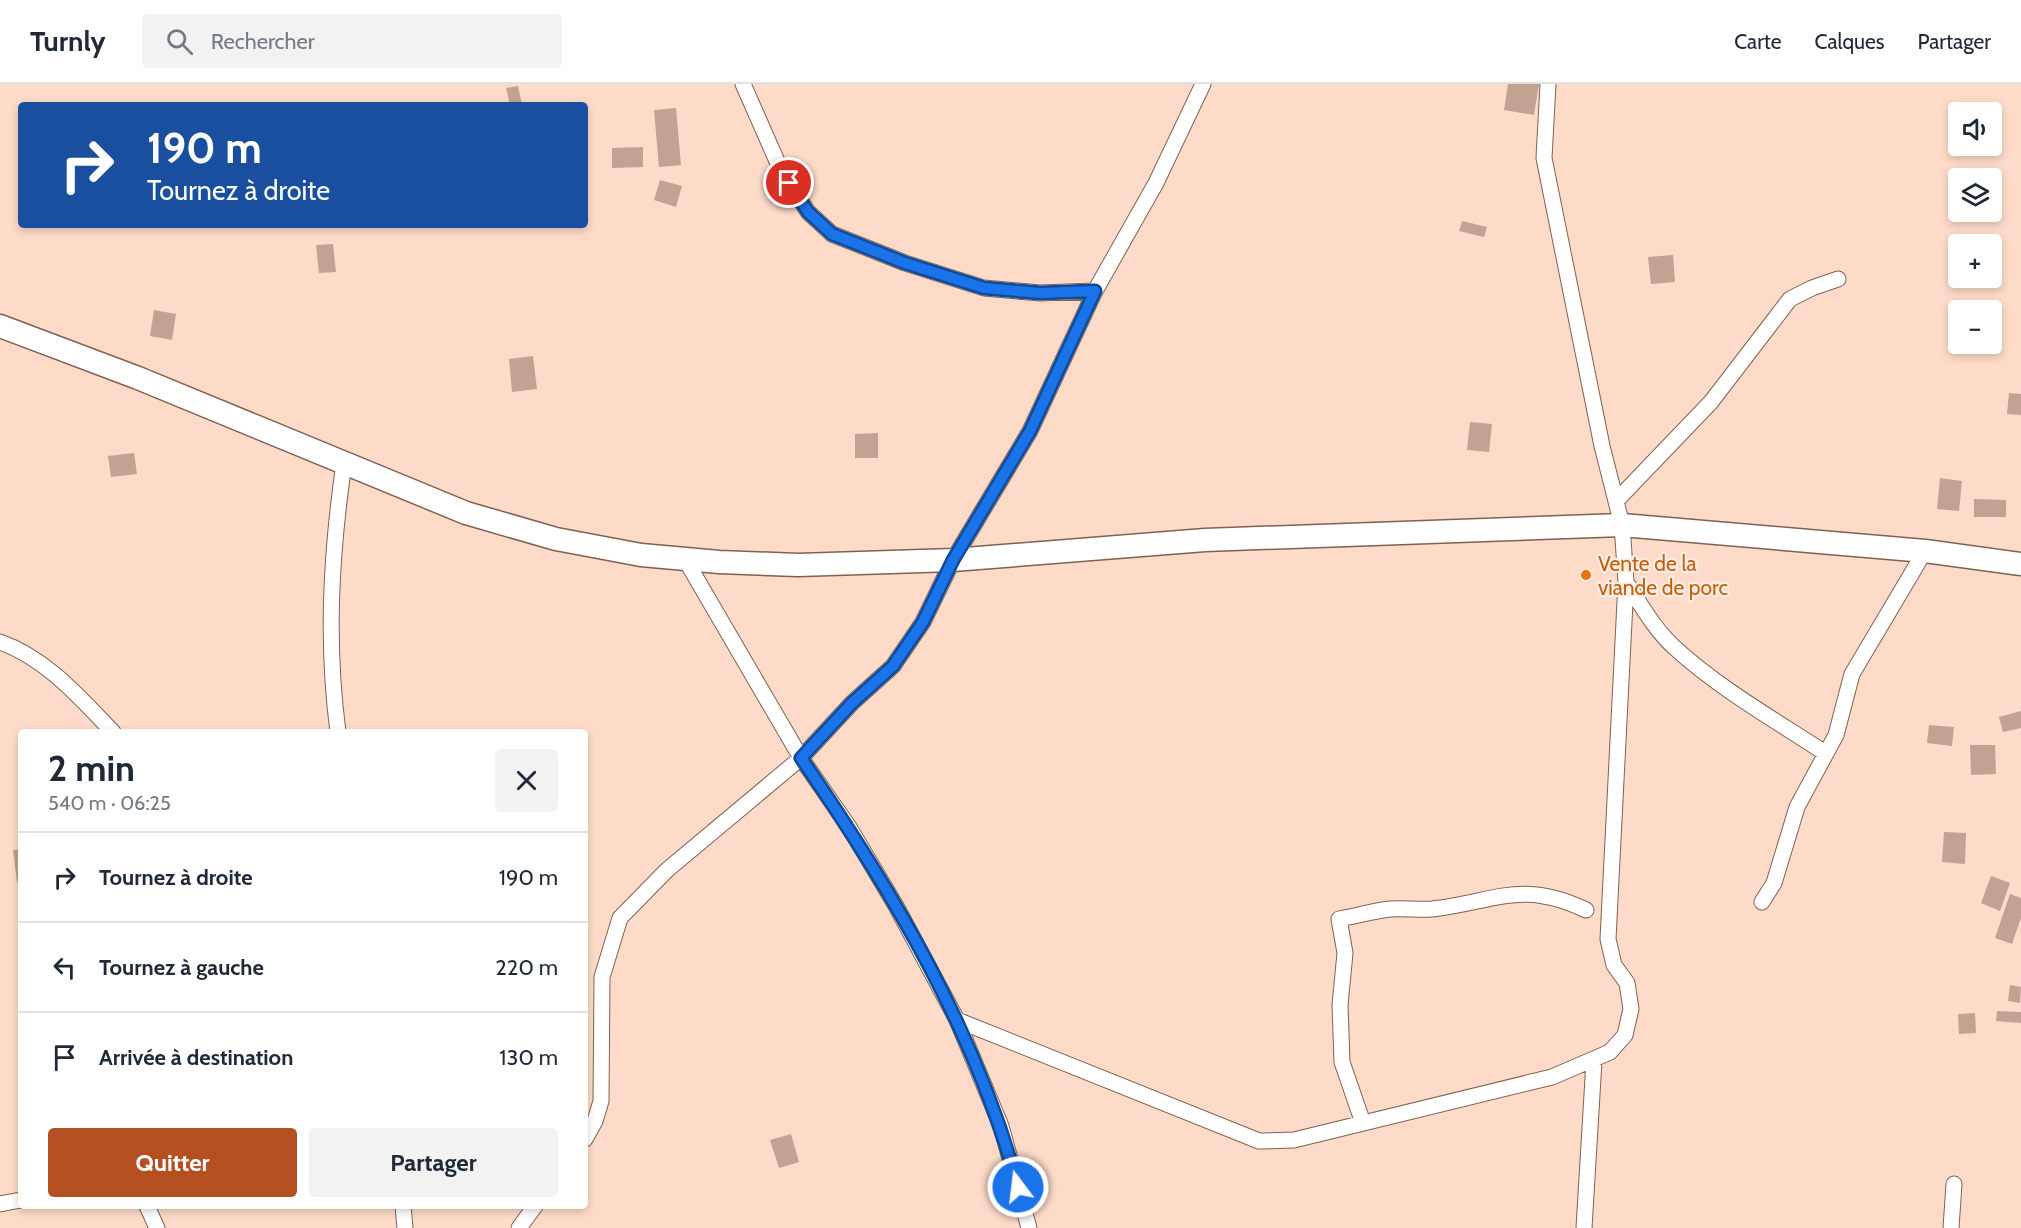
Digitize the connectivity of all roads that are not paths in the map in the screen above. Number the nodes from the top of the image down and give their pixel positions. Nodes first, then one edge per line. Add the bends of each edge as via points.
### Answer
1 (743, 84) edge
2 (1203, 84) edge
3 (1548, 84) edge
4 (1838, 279) dead end
5 (1095, 291) junction
6 (0, 326) edge
7 (344, 463) junction
8 (1617, 500) junction
9 (1622, 525) junction
10 (1925, 551) junction
11 (685, 559) junction
12 (953, 560) junction
13 (2021, 564) edge
14 (1626, 582) junction
15 (0, 642) edge
16 (111, 729) edge
17 (338, 729) edge
18 (1825, 753) junction
19 (801, 758) junction
20 (1762, 902) dead end
21 (1586, 910) dead end
22 (957, 1020) junction
23 (1594, 1061) junction
24 (1363, 1123) junction
25 (588, 1134) edge
26 (1954, 1184) dead end
27 (18, 1201) edge
28 (0, 1204) edge
29 (148, 1209) edge
30 (403, 1209) edge
31 (533, 1209) edge
32 (157, 1228) edge
33 (405, 1228) edge
34 (519, 1228) edge
35 (1029, 1228) edge
36 (1584, 1228) edge
37 (1951, 1228) edge

1 - 5 street via 780,168 808,212 832,234 984,288 1040,293
2 - 5 street via 1156,183
3 - 8 street via 1544,158 1602,446
4 - 8 street via 1790,299 1711,402
5 - 12 street via 1030,431
6 - 7 main road
7 - 11 main road via 466,513 556,539
7 - 17 street via 332,543 331,627
8 - 9 street
9 - 10 main road
9 - 12 main road via 1205,540
9 - 14 street
10 - 13 main road
10 - 18 street via 1852,674 1836,735
11 - 12 main road via 798,565
11 - 19 street
12 - 19 street via 923,622 893,666
14 - 18 street via 1674,648 1746,702
14 - 23 street via 1608,939 1614,965 1627,983 1631,1009 1624,1035 1610,1052
15 - 16 street via 16,648 67,684
18 - 20 street via 1797,807 1774,883
19 - 22 street via 849,827
19 - 25 street via 667,870 620,918 602,977 602,1101
21 - 24 street via 1564,900 1531,893 1432,909 1390,909 1339,919 1345,954 1340,1005 1342,1062
22 - 24 street via 1259,1141 1294,1140
22 - 35 street via 1002,1126
23 - 24 street via 1552,1077
23 - 36 street
26 - 37 street
27 - 28 street
29 - 32 street
30 - 33 street
31 - 34 street

